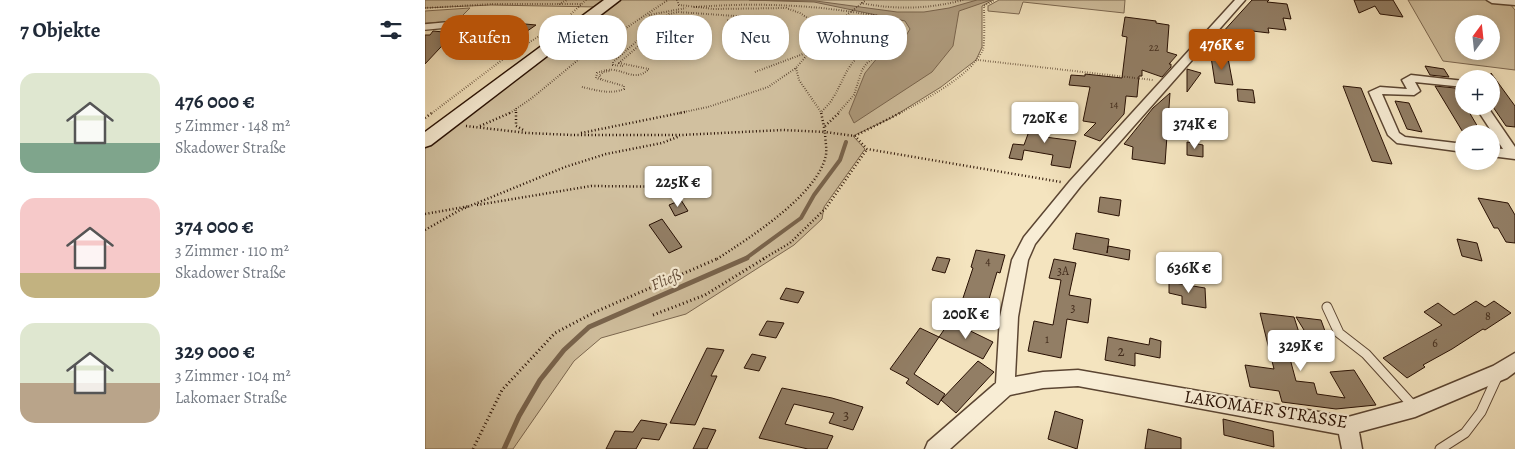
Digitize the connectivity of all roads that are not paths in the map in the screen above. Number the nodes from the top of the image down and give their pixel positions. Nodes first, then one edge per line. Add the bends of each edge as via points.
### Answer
1 (613, 0) edge
2 (1240, 0) edge
3 (1492, 0) edge
4 (1515, 2) edge
5 (440, 26) edge
6 (425, 27) edge
7 (1455, 83) edge
8 (1487, 115) edge
9 (425, 140) edge
10 (1455, 147) edge
11 (1500, 153) edge
12 (1514, 155) edge
13 (1327, 307) dead end
14 (1507, 366) edge
15 (1005, 387) junction
16 (1415, 408) junction
17 (1347, 426) junction
18 (935, 449) edge
19 (1353, 449) edge
20 (1439, 449) edge

1 - 9 street
2 - 15 street via 1075,184 1029,241 1019,260 1009,317
3 - 4 street
5 - 6 lane
7 - 10 street via 1411,78 1408,80 1414,92 1375,92 1394,135 1403,140
8 - 12 street
11 - 12 street
13 - 16 lane via 1339,333 1366,354
14 - 16 street, LAKOMAER STRASSE
14 - 20 lane via 1465,433
15 - 17 street, LAKOMAER STRASSE via 1078,378
15 - 18 street
16 - 17 street, LAKOMAER STRASSE
17 - 19 street

